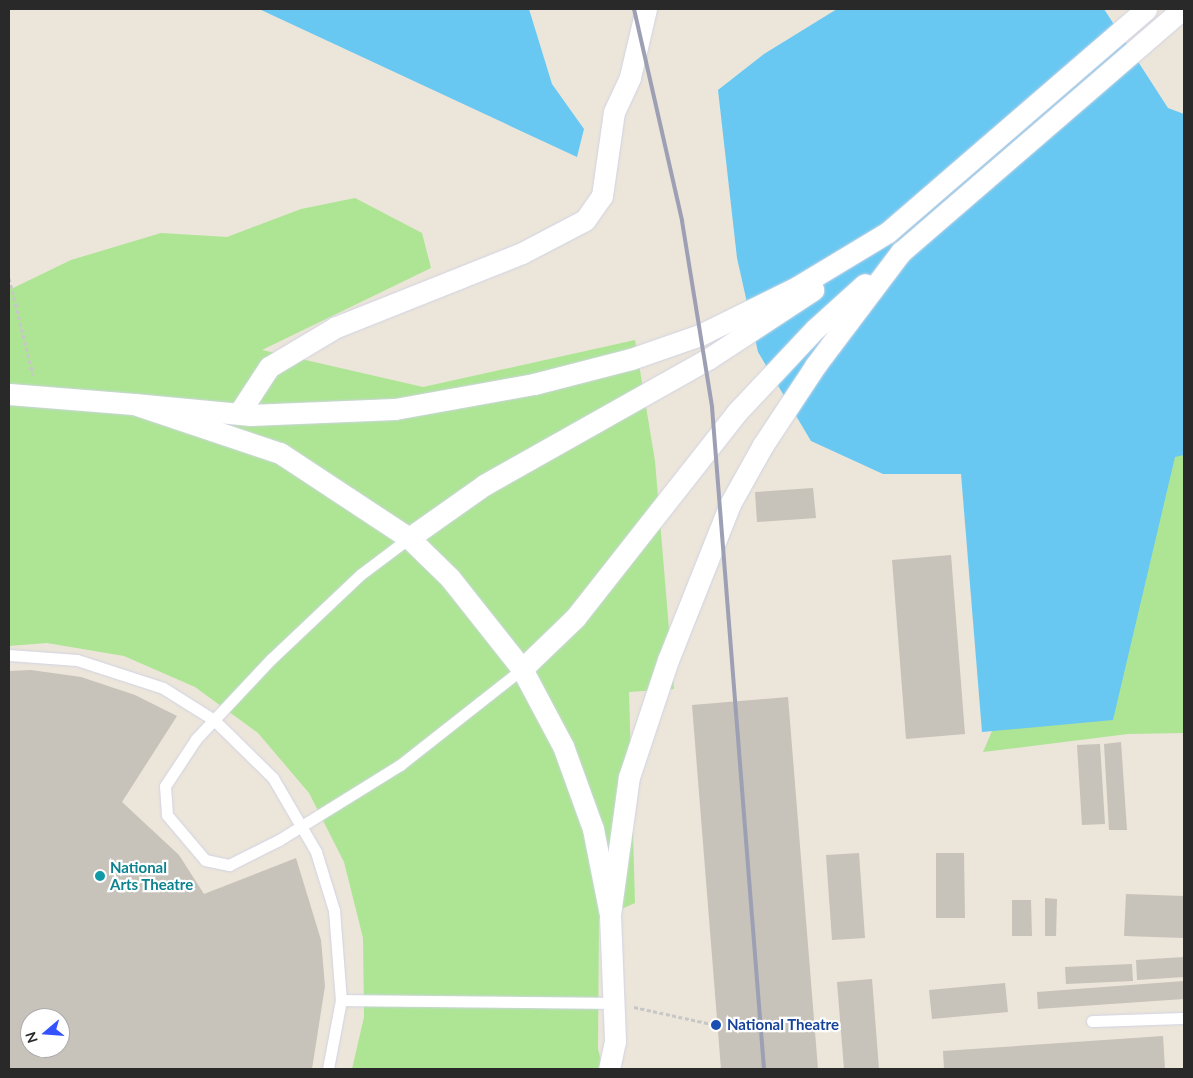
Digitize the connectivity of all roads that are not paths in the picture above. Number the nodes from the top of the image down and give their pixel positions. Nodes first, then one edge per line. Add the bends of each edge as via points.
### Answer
1 (646, 9) edge
2 (1146, 9) edge
3 (1183, 9) edge
4 (888, 232) junction
5 (901, 252) junction
6 (9, 394) edge
7 (134, 404) junction
8 (239, 413) junction
9 (409, 538) junction
10 (9, 655) edge
11 (522, 669) junction
12 (214, 720) junction
13 (303, 824) junction
14 (610, 915) junction
15 (341, 1000) junction
16 (614, 1003) junction
17 (1184, 1018) edge
18 (1092, 1021) dead end
19 (615, 1041) junction
20 (328, 1069) edge
21 (609, 1069) edge
22 (624, 1069) edge

1 - 8 street via 638,51 614,112 602,196 585,220 522,254 336,327 270,367
2 - 4 street
3 - 5 street
4 - 8 street via 797,287 700,335 631,359 534,384 395,409
4 - 9 street via 831,278 708,360 508,470
5 - 11 street via 815,329 737,412 575,618
5 - 14 street via 815,366 763,445 730,504 668,660 629,777
6 - 7 street
7 - 8 street
7 - 9 street via 280,453
9 - 11 street via 476,607
9 - 12 lane via 347,587
10 - 12 lane via 47,656 106,666 163,688
11 - 13 lane via 400,765
11 - 14 street via 563,746 589,820
12 - 13 lane via 255,757
12 - 13 lane via 165,786 167,815 205,860 229,865
13 - 15 lane via 334,910
14 - 16 street
15 - 16 lane
15 - 20 lane
16 - 19 street
17 - 18 lane
19 - 21 street
19 - 22 street

